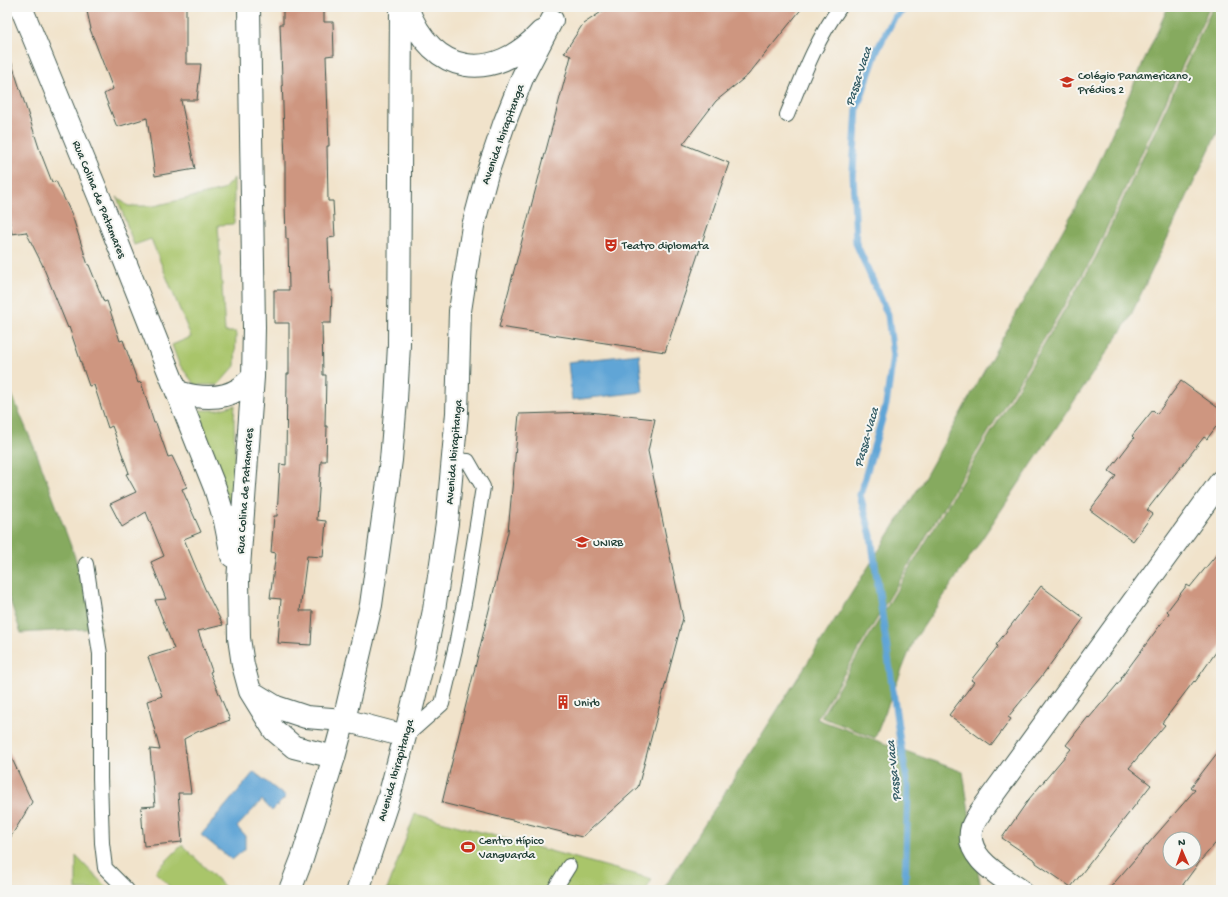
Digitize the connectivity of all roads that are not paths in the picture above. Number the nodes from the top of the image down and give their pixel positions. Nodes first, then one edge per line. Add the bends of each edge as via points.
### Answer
1 (21, 7) edge
2 (249, 7) edge
3 (401, 7) edge
4 (407, 7) edge
5 (840, 7) edge
6 (557, 13) edge
7 (786, 115) dead end
8 (253, 377) junction
9 (178, 392) junction
10 (453, 460) junction
11 (1221, 481) edge
12 (86, 564) dead end
13 (238, 581) junction
14 (250, 691) junction
15 (344, 720) junction
16 (406, 736) junction
17 (334, 757) junction
18 (568, 866) dead end
19 (127, 890) edge
20 (290, 890) edge
21 (358, 890) edge
22 (554, 890) edge
23 (1020, 890) edge

1 - 9 street, Rua Colina de Patamares
2 - 8 street, Rua Colina de Patamares
3 - 15 street via 396,400 391,460 371,605
4 - 6 street via 418,31 434,50 447,59 473,66 491,65 505,60 522,49
5 - 7 lane via 814,48
6 - 10 street, Avenida Ibirapitanga via 523,76 504,124 473,226 460,311
8 - 9 street via 226,396 195,397
8 - 13 street, Rua Colina de Patamares
9 - 13 street, Rua Colina de Patamares via 215,488
10 - 16 street, Avenida Ibirapitanga via 434,610
10 - 16 lane via 468,461 483,487 468,587 442,704
11 - 23 street via 981,810 972,828 971,841 975,853 983,863
12 - 19 lane via 100,654 100,771 105,868
13 - 14 street, Rua Colina de Patamares via 239,638
14 - 15 street via 276,707 306,717
14 - 17 street, Rua Colina de Patamares via 274,730 294,747
15 - 16 street
15 - 17 street
16 - 21 street, Avenida Ibirapitanga
17 - 20 street
18 - 22 lane

